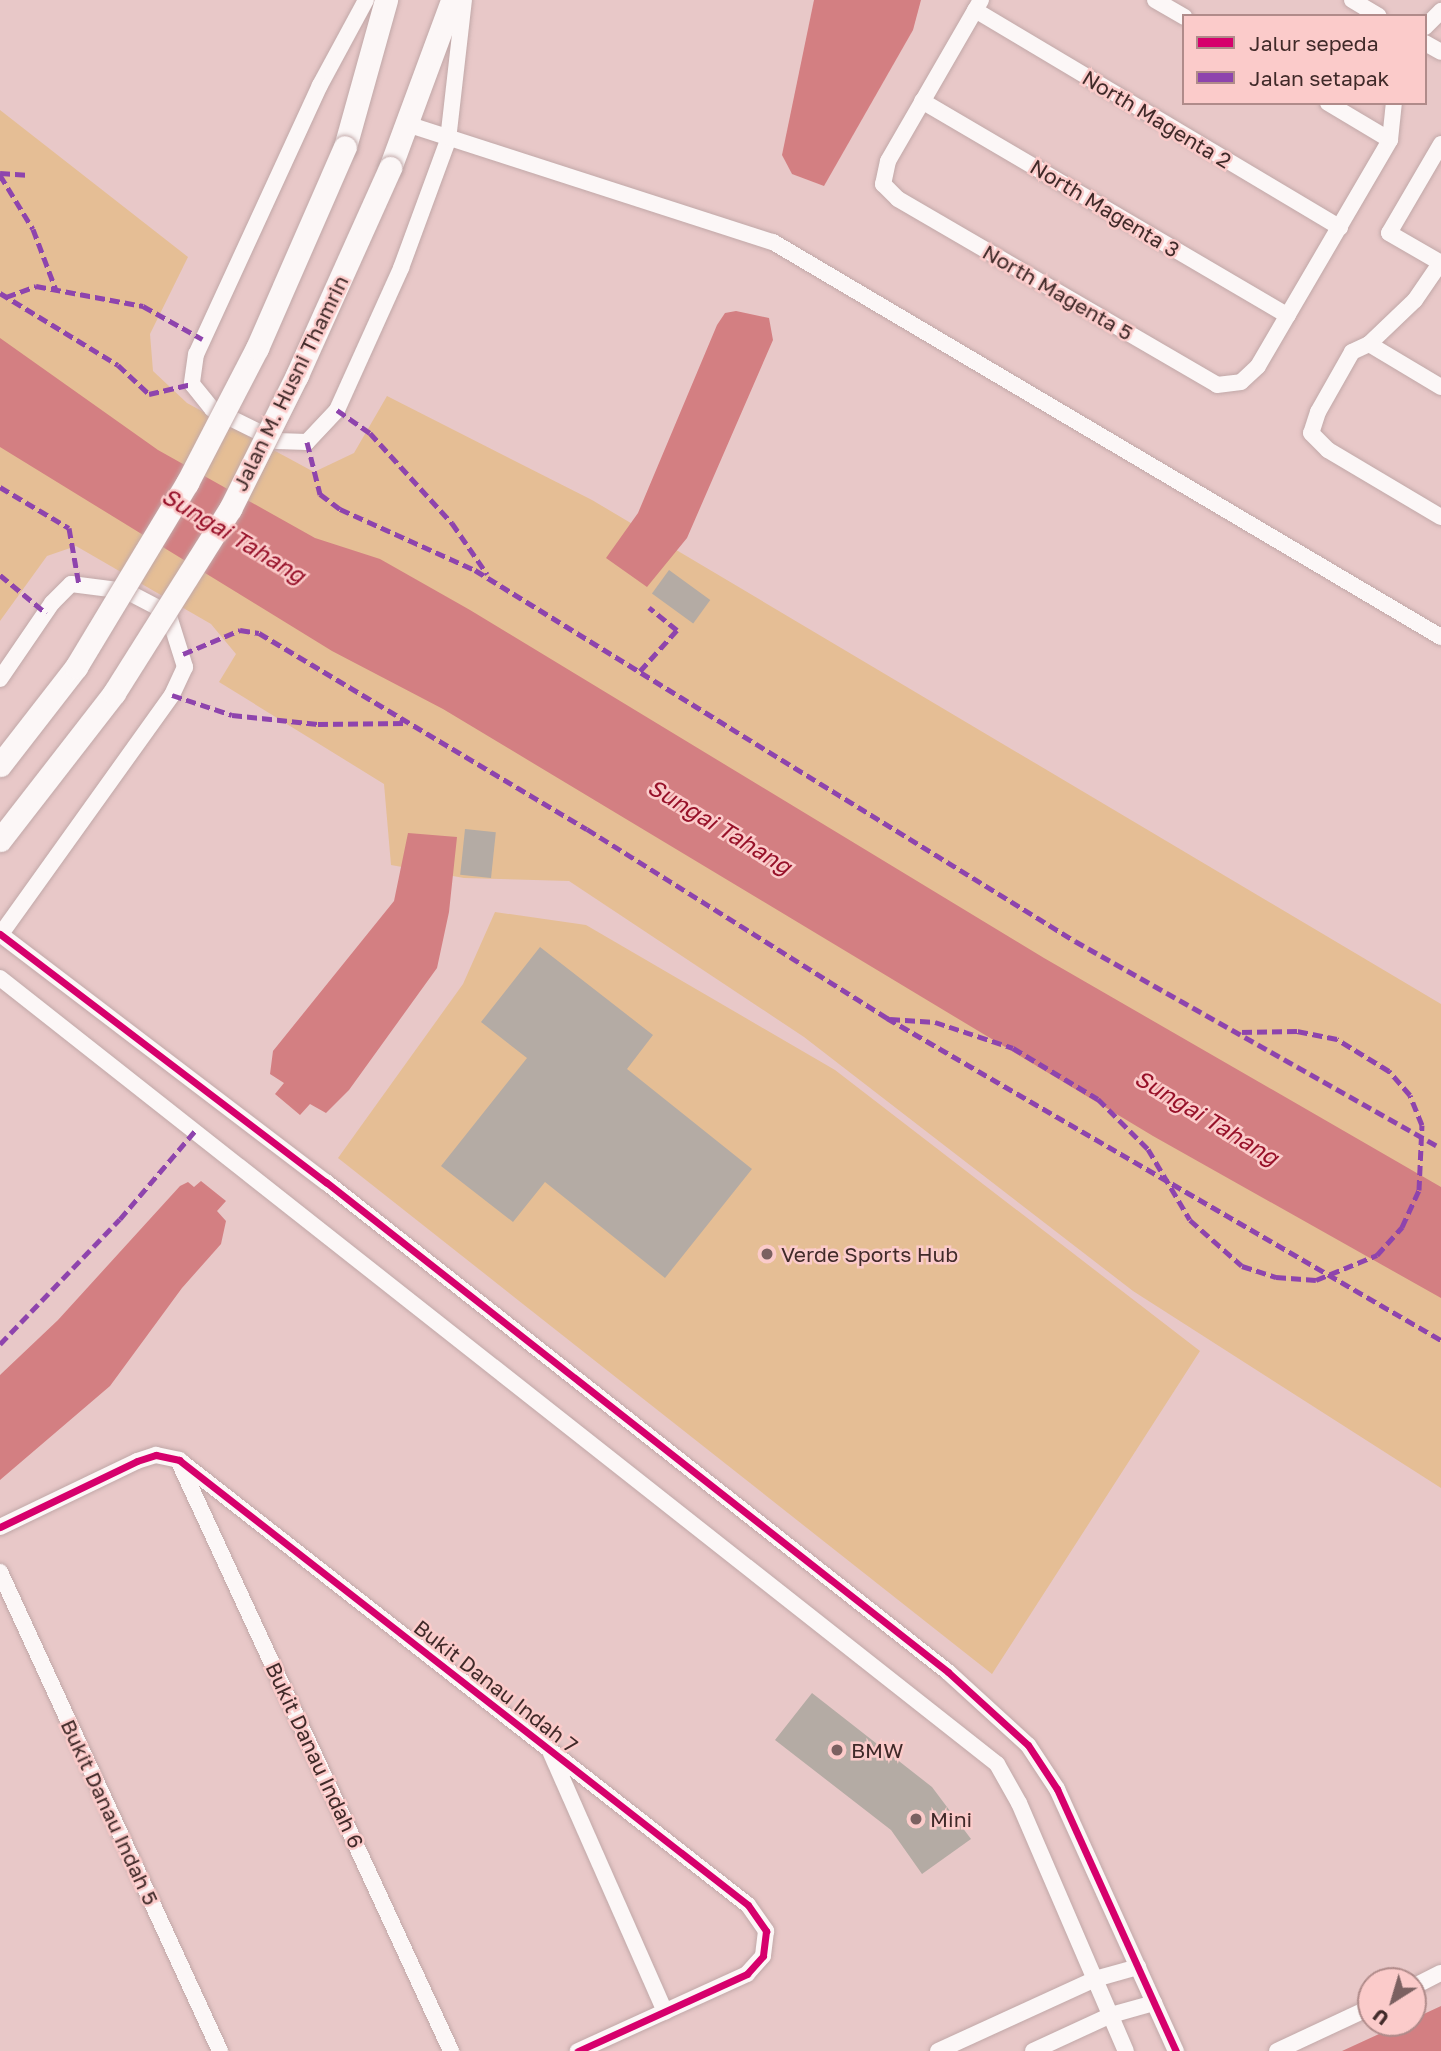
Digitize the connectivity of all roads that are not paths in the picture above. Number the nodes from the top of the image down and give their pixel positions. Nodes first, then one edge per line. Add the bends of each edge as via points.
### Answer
1 (366, 0) edge
2 (386, 0) edge
3 (452, 0) edge
4 (464, 0) edge
5 (1156, 0) edge
6 (1352, 0) edge
7 (978, 5) edge
8 (1441, 11) edge
9 (1375, 14) edge
10 (1182, 16) edge
11 (1427, 25) edge
12 (922, 100) junction
13 (1331, 105) edge
14 (1394, 105) edge
15 (407, 124) junction
16 (448, 140) junction
17 (1390, 140) junction
18 (1441, 144) edge
19 (1340, 228) junction
20 (1441, 263) edge
21 (1288, 316) junction
22 (1369, 344) junction
23 (1441, 387) edge
24 (1441, 517) edge
25 (1441, 637) edge
26 (0, 679) edge
27 (0, 765) edge
28 (0, 840) edge
29 (0, 934) edge
30 (0, 978) edge
31 (178, 1460) junction
32 (0, 1527) edge
33 (0, 1572) edge
34 (548, 1749) junction
35 (1138, 1967) junction
36 (1095, 1979) junction
37 (1154, 2003) junction
38 (665, 2012) junction
39 (1357, 2014) edge
40 (1111, 2015) junction
41 (220, 2051) edge
42 (451, 2051) edge
43 (578, 2051) edge
44 (938, 2051) edge
45 (1033, 2051) edge
46 (1126, 2051) edge
47 (1176, 2051) edge
48 (1277, 2051) edge

1 - 16 street via 320,85 196,354 192,384 212,409 277,441 307,442 337,410 401,268
2 - 27 main road, bridge via 345,147 257,348 187,483 76,667
3 - 15 main road, Jalan M. Husni Thamrin
4 - 16 street
5 - 10 street
6 - 9 street
7 - 12 street
7 - 19 street, North Magenta 2
8 - 11 street
12 - 21 street, North Magenta 3
12 - 21 street, North Magenta 5 via 888,160 883,184 898,199 1217,385 1241,382 1258,366
13 - 17 street
14 - 17 street
15 - 16 street
15 - 28 main road, Jalan M. Husni Thamrin, bridge via 298,375 230,509 114,693
16 - 25 street via 773,242
17 - 19 street
18 - 20 street via 1389,233
19 - 21 street
20 - 22 street via 1415,300
22 - 23 street
22 - 24 street via 1352,352 1311,433 1328,450
26 - 29 street via 52,603 71,584 126,591 168,613 185,667 172,695
29 - 35 street via 326,1182 948,1672 1028,1745 1057,1789
30 - 36 street via 996,1764 1019,1803
31 - 32 street via 156,1455 137,1461
31 - 34 street, Bukit Danau Indah 7
31 - 42 street, Bukit Danau Indah 6
33 - 41 street, Bukit Danau Indah 5
34 - 38 street, Bukit Danau Indah 7
34 - 38 street, Bukit Danau Indah 7 via 748,1905 766,1931 763,1956 747,1974
35 - 36 street
35 - 37 street
36 - 40 street
36 - 44 street
37 - 40 street
37 - 47 street
38 - 43 street
39 - 48 street
40 - 45 street
40 - 46 street

